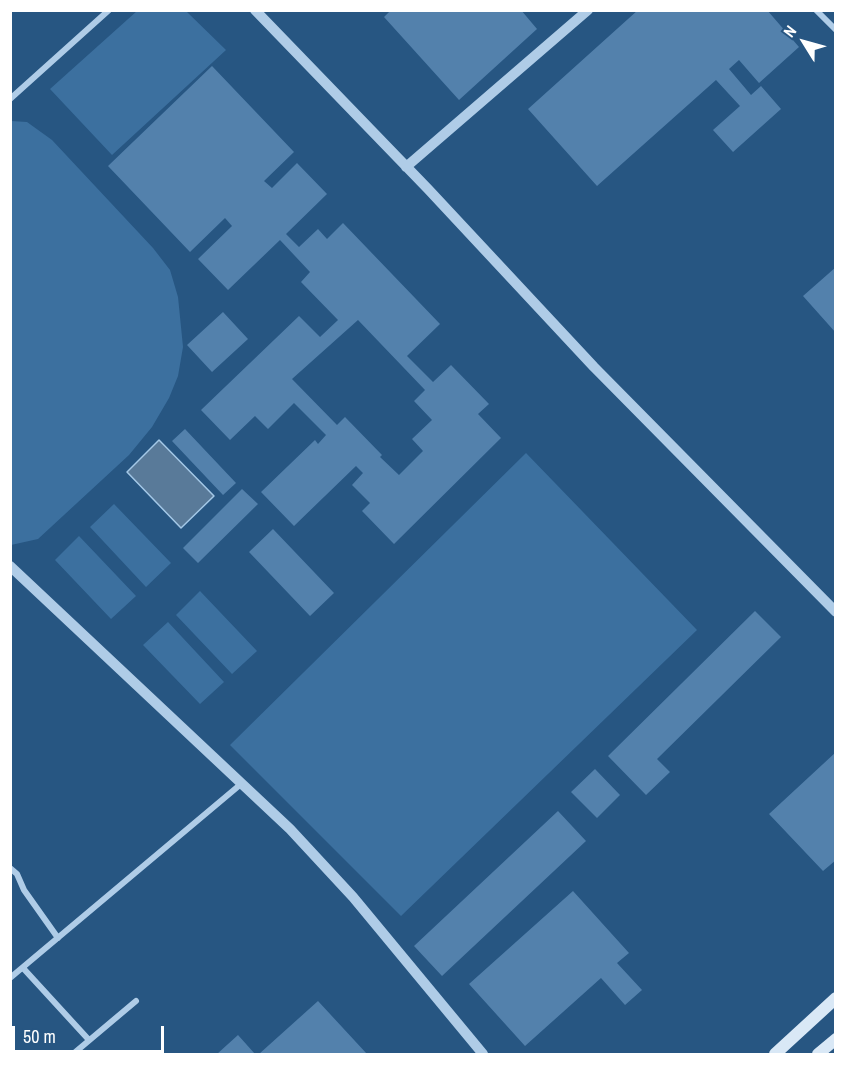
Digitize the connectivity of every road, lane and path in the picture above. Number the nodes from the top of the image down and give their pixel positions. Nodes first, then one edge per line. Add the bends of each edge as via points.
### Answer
1 (109, 10) edge
2 (255, 10) edge
3 (588, 10) edge
4 (816, 10) edge
5 (836, 30) edge
6 (10, 99) edge
7 (406, 167) junction
8 (10, 566) edge
9 (836, 612) edge
10 (241, 784) junction
11 (10, 868) edge
12 (58, 938) junction
13 (23, 968) junction
14 (10, 978) edge
15 (836, 998) edge
16 (136, 1001) dead end
17 (836, 1039) edge
18 (89, 1040) junction
19 (73, 1054) edge
20 (483, 1054) edge
21 (775, 1054) edge
22 (818, 1054) edge

1 - 6 street
2 - 7 street
3 - 7 street
4 - 5 street
7 - 9 street via 599,372
8 - 10 street
10 - 12 street
10 - 20 street via 290,829 353,897
11 - 12 street
12 - 13 street
13 - 14 street
13 - 18 street
15 - 21 main road
16 - 18 street
17 - 22 main road
18 - 19 street

